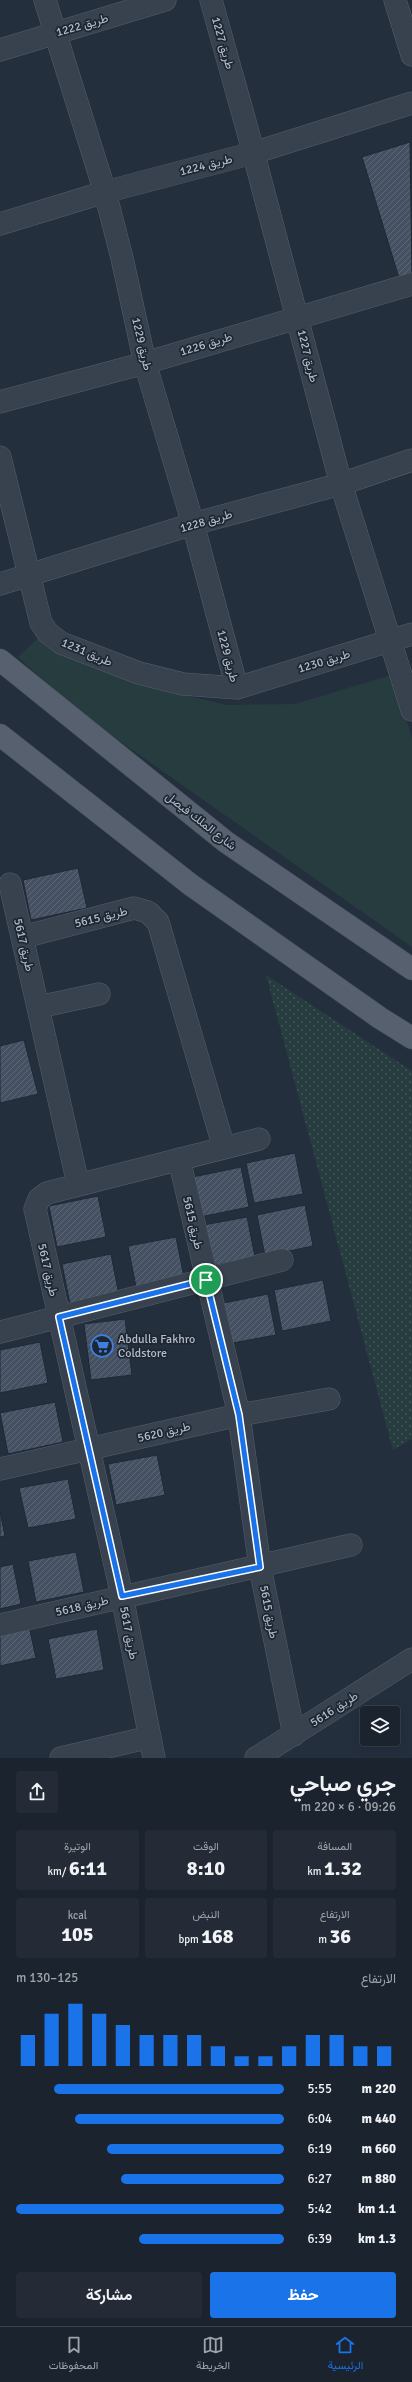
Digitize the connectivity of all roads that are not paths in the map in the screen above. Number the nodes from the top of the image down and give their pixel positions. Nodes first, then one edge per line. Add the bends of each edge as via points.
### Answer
1 (45, 0) edge
2 (165, 0) edge
3 (211, 0) edge
4 (395, 0) edge
5 (55, 33) junction
6 (0, 50) edge
7 (412, 56) edge
8 (412, 103) edge
9 (253, 153) junction
10 (105, 192) junction
11 (0, 224) edge
12 (412, 284) edge
13 (298, 317) junction
14 (145, 363) junction
15 (0, 402) edge
16 (0, 457) edge
17 (412, 460) edge
18 (341, 484) junction
19 (193, 524) junction
20 (30, 576) junction
21 (0, 584) edge
22 (412, 634) edge
23 (389, 642) junction
24 (0, 660) edge
25 (237, 688) junction
26 (412, 710) edge
27 (0, 735) edge
28 (10, 884) dead end
29 (22, 937) junction
30 (412, 969) edge
31 (99, 994) dead end
32 (38, 1007) junction
33 (412, 1038) edge
34 (259, 1139) dead end
35 (224, 1148) junction
36 (179, 1159) junction
37 (78, 1184) junction
38 (282, 1260) dead end
39 (206, 1280) junction
40 (59, 1317) junction
41 (0, 1332) edge
42 (329, 1399) dead end
43 (239, 1415) junction
44 (88, 1449) junction
45 (0, 1469) edge
46 (352, 1545) dead end
47 (260, 1567) junction
48 (122, 1596) junction
49 (0, 1625) edge
50 (412, 1659) edge
51 (294, 1735) junction
52 (150, 1737) junction
53 (61, 1758) edge
54 (154, 1758) edge
55 (256, 1758) edge

1 - 5 street, طريق 1229
2 - 5 street, طريق 1222
3 - 9 street, طريق 1227
4 - 7 street
5 - 6 street, طريق 1222
5 - 10 street, طريق 1229
8 - 9 street, طريق 1224
9 - 10 street, طريق 1224
9 - 13 street, طريق 1227
10 - 11 street, طريق 1224
10 - 14 street, طريق 1229
12 - 13 street, طريق 1226
13 - 14 street, طريق 1226
13 - 18 street, طريق 1227
14 - 15 street, طريق 1226
14 - 19 street, طريق 1229
16 - 20 street, طريق 1231
17 - 18 street, طريق 1228
18 - 19 street, طريق 1228
18 - 23 street, طريق 1227
19 - 20 street, طريق 1228
19 - 25 street, طريق 1229
20 - 21 street, طريق 1228
20 - 25 street, طريق 1231 via 41,623 48,633 61,643 139,673 176,682
22 - 23 street, طريق 1230
23 - 25 street, طريق 1230
23 - 26 street, طريق 1227
24 - 30 main road, شارع الملك فيصل via 226,842
27 - 33 main road via 191,885
28 - 29 street, طريق 5617
29 - 32 street, طريق 5617
29 - 35 street, طريق 5615 via 134,908 148,912 158,922
31 - 32 street
32 - 37 street, طريق 5617
34 - 35 street, طريق 5617
35 - 36 street, طريق 5617
36 - 37 street, طريق 5617
36 - 39 street, طريق 5615
37 - 40 street, طريق 5617 via 47,1193 39,1199 35,1209
38 - 39 street
39 - 40 street
39 - 43 street, طريق 5615
40 - 41 street
40 - 44 street, طريق 5617
42 - 43 street, طريق 5620
43 - 44 street, طريق 5620
43 - 47 street, طريق 5615
44 - 45 street, طريق 5620
44 - 48 street, طريق 5617
46 - 47 street, طريق 5618
47 - 48 street, طريق 5618
47 - 51 street, طريق 5615
48 - 49 street, طريق 5618
48 - 52 street, طريق 5617
50 - 51 street, طريق 5616
51 - 55 street, طريق 5616
52 - 53 street
52 - 54 street, طريق 5617

